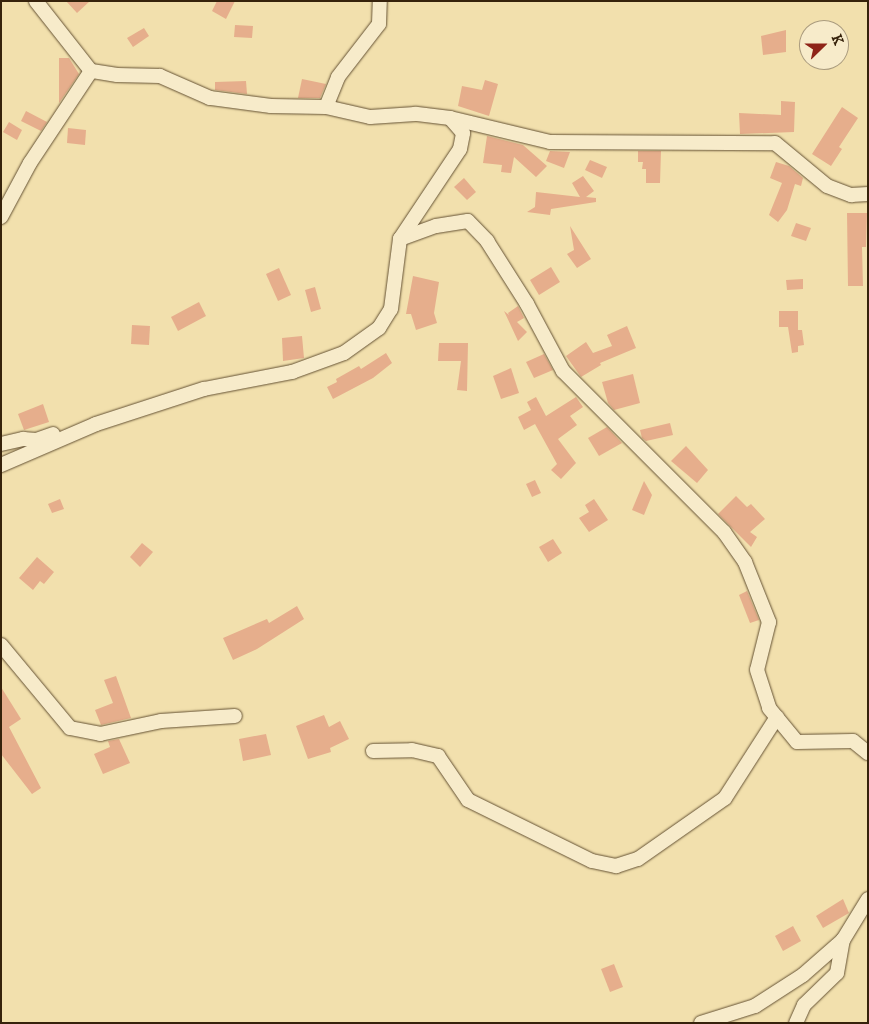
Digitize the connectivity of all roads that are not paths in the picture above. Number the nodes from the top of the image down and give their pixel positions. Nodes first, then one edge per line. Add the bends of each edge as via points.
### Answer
1 (36, 1) edge
2 (380, 1) edge
3 (91, 71) junction
4 (326, 107) junction
5 (450, 118) junction
6 (868, 194) edge
7 (1, 217) edge
8 (400, 239) junction
9 (95, 424) junction
10 (1, 444) edge
11 (1, 465) edge
12 (1, 645) edge
13 (235, 716) dead end
14 (777, 717) junction
15 (373, 751) dead end
16 (868, 753) edge
17 (868, 899) edge
18 (843, 940) junction
19 (701, 1023) edge
20 (796, 1023) edge

1 - 3 street
2 - 4 street via 379,24 338,77
3 - 4 street via 160,76 210,98 271,106
3 - 7 street via 30,163
4 - 5 street via 370,117 415,114
5 - 6 street via 550,142 775,143 827,186 851,195
5 - 8 street via 463,133 460,149
8 - 9 street via 391,309 379,328 344,353 292,372 204,389
8 - 14 street via 436,226 468,221 497,256 563,371 724,532 745,562 769,622 757,670 770,708
9 - 10 street via 36,440
9 - 11 street
12 - 13 street via 70,728 100,734 161,721
14 - 15 street via 725,798 638,859 616,866 592,861 468,800 438,756 412,750
14 - 16 street via 797,742 853,741
17 - 18 street
18 - 19 street via 802,975 755,1006
18 - 20 street via 837,973 804,1006

